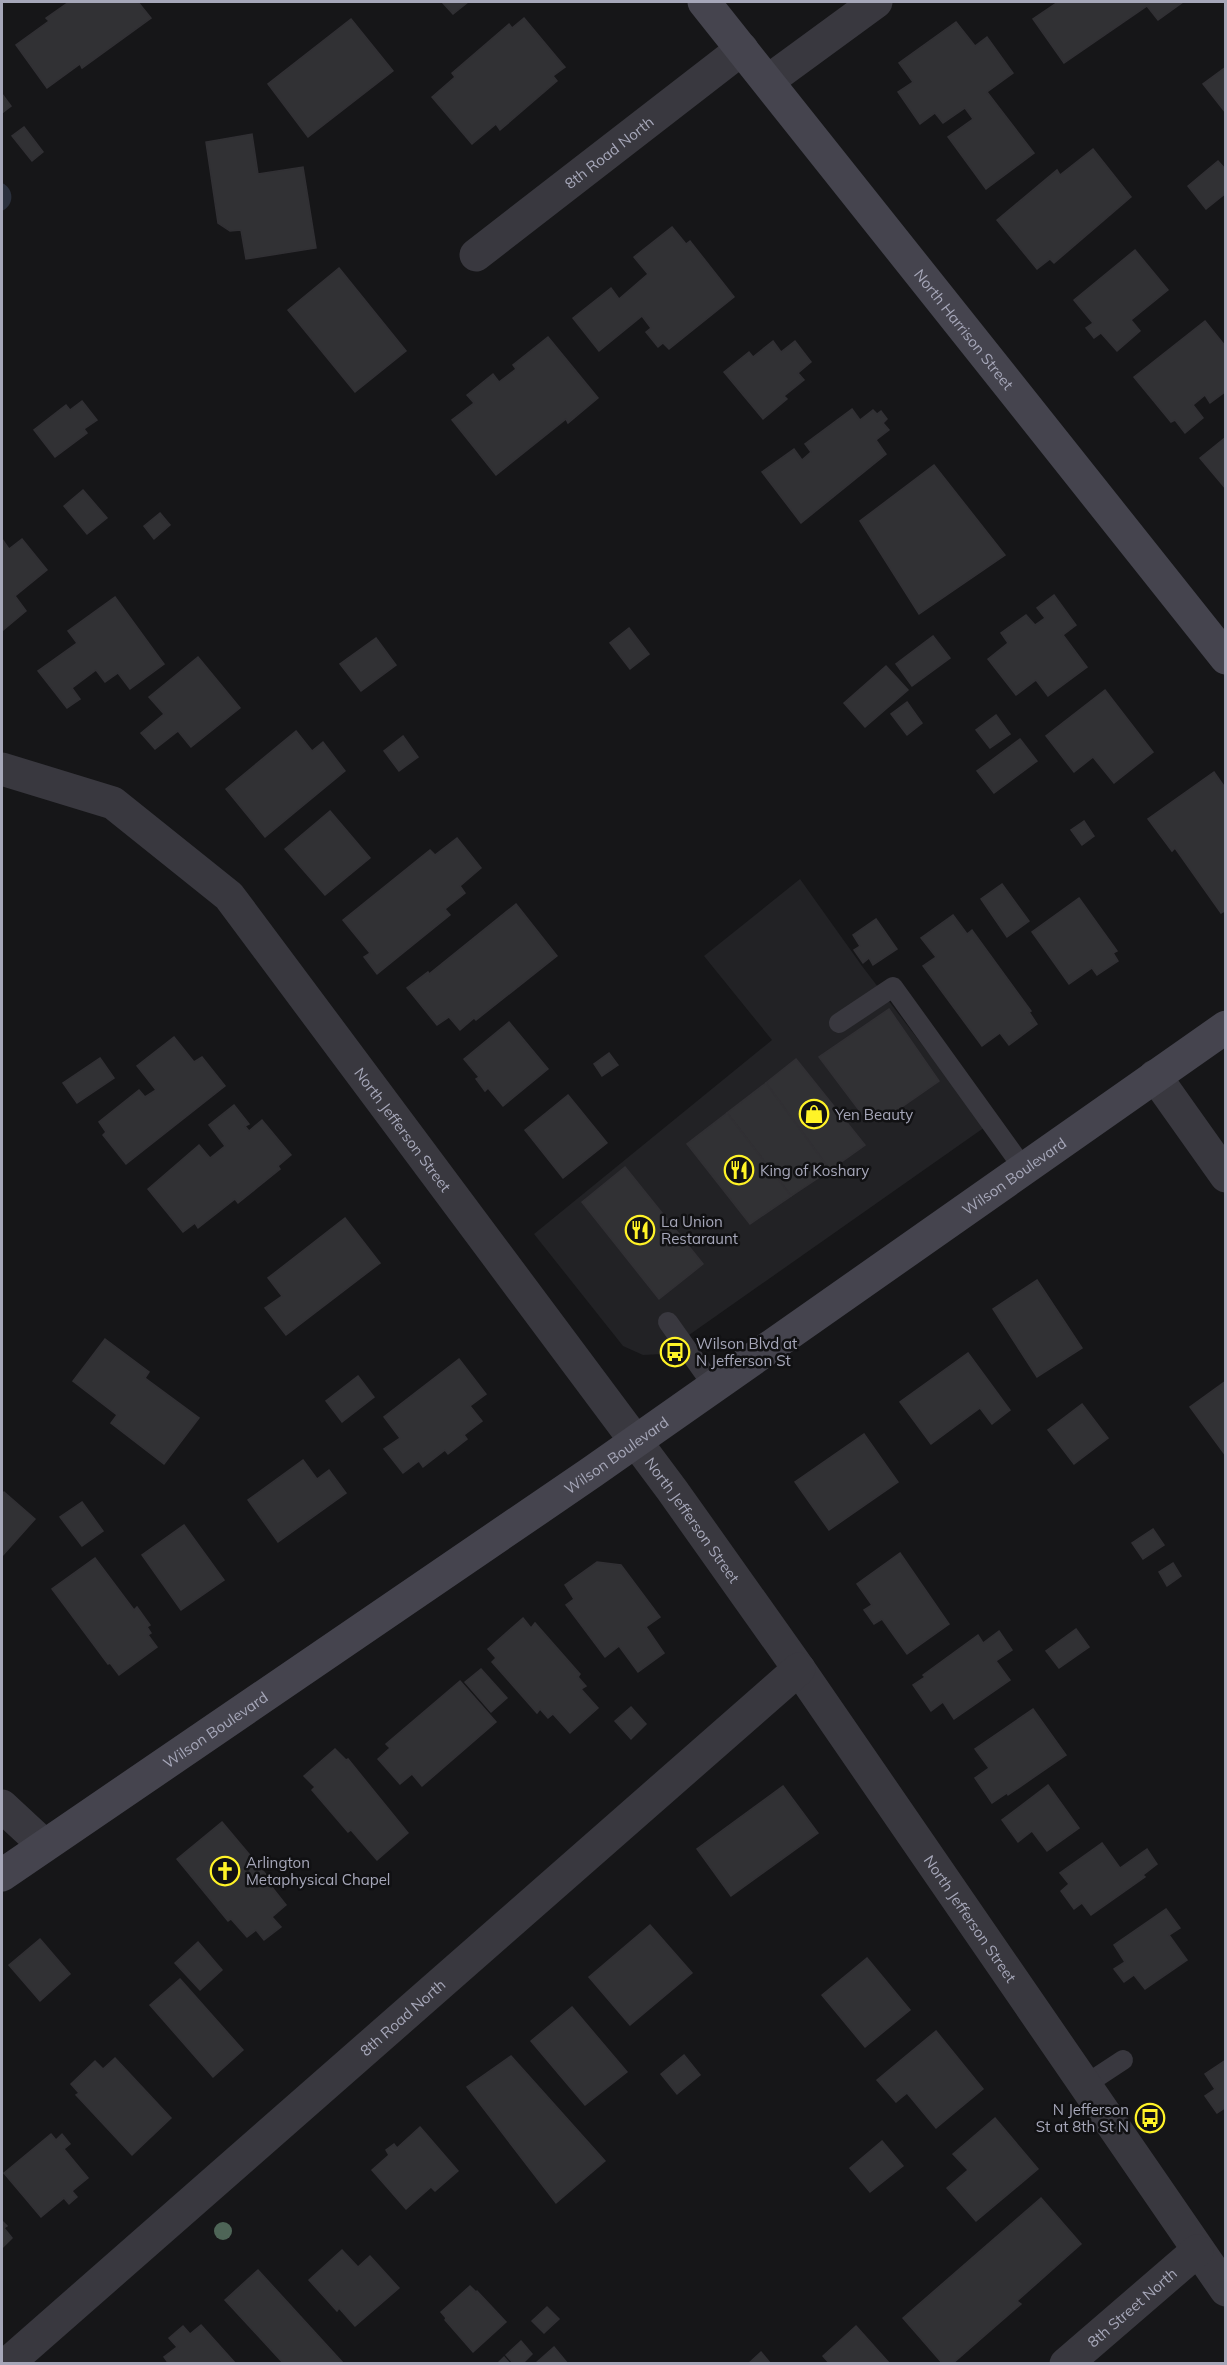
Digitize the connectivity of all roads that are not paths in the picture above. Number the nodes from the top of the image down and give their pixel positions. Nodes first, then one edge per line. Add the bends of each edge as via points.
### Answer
1 (704, 2) edge
2 (876, 2) edge
3 (742, 49) junction
4 (768, 81) junction
5 (476, 255) dead end
6 (1226, 658) edge
7 (2, 769) edge
8 (839, 1023) dead end
9 (1226, 1027) edge
10 (1155, 1076) junction
11 (1023, 1169) junction
12 (1226, 1176) edge
13 (668, 1322) dead end
14 (714, 1387) junction
15 (637, 1441) junction
16 (799, 1669) junction
17 (2, 1806) edge
18 (44, 1845) junction
19 (2, 1875) edge
20 (1123, 2060) dead end
21 (1085, 2085) junction
22 (1197, 2250) junction
23 (1226, 2290) edge
24 (7, 2364) edge
25 (1066, 2364) edge

1 - 3 main road, North Harrison Street
2 - 4 street
3 - 4 main road, North Harrison Street
3 - 5 street, 8th Road North
4 - 6 main road, North Harrison Street
7 - 15 street, North Jefferson Street via 113,803 229,896
8 - 11 lane via 893,987
9 - 10 main road, Wilson Boulevard
10 - 11 main road, Wilson Boulevard
10 - 12 street
11 - 14 main road, Wilson Boulevard
13 - 14 lane
14 - 15 main road, Wilson Boulevard
15 - 16 street, North Jefferson Street
15 - 18 main road, Wilson Boulevard
16 - 21 street, North Jefferson Street
16 - 24 street, 8th Road North
17 - 18 street
18 - 19 main road, Wilson Boulevard
20 - 21 lane
21 - 22 street, North Jefferson Street
22 - 23 street, North Jefferson Street
22 - 25 street, 8th Street North

